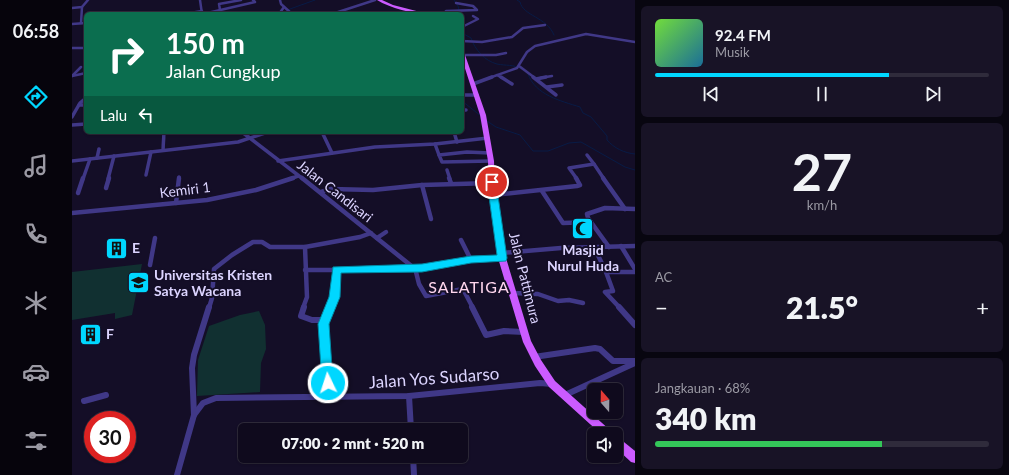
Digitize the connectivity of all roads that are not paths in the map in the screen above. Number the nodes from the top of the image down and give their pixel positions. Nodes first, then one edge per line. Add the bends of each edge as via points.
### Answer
1 (88, 0) edge
2 (200, 0) edge
3 (241, 0) edge
4 (253, 0) edge
5 (280, 0) edge
6 (375, 0) edge
7 (379, 0) edge
8 (456, 3) dead end
9 (82, 7) junction
10 (284, 7) junction
11 (72, 8) edge
12 (220, 10) junction
13 (202, 12) edge
14 (208, 12) edge
15 (280, 12) edge
16 (290, 12) edge
17 (338, 12) edge
18 (418, 12) edge
19 (444, 12) edge
20 (473, 16) dead end
21 (81, 23) joint
22 (72, 24) edge
23 (545, 25) dead end
24 (464, 26) edge
25 (464, 41) edge
26 (635, 42) edge
27 (72, 48) edge
28 (84, 48) edge
29 (506, 53) dead end
30 (464, 54) edge
31 (464, 57) edge
32 (81, 67) dead end
33 (518, 67) junction
34 (84, 73) edge
35 (497, 75) junction
36 (72, 76) edge
37 (552, 76) dead end
38 (536, 79) junction
39 (473, 84) junction
40 (512, 84) dead end
41 (562, 84) dead end
42 (547, 88) junction
43 (464, 95) edge
44 (477, 95) junction
45 (556, 95) dead end
46 (84, 100) edge
47 (79, 104) junction
48 (84, 105) edge
49 (72, 116) edge
50 (84, 124) edge
51 (72, 125) edge
52 (164, 134) edge
53 (244, 134) edge
54 (263, 134) edge
55 (323, 134) edge
56 (455, 134) edge
57 (488, 138) junction
58 (250, 139) junction
59 (457, 142) junction
60 (435, 144) junction
61 (99, 149) dead end
62 (163, 150) junction
63 (151, 152) junction
64 (332, 153) junction
65 (439, 155) junction
66 (587, 155) dead end
67 (114, 156) junction
68 (491, 157) junction
69 (90, 158) junction
70 (97, 158) junction
71 (72, 161) edge
72 (278, 161) junction
73 (594, 164) junction
74 (447, 170) dead end
75 (146, 175) dead end
76 (298, 176) junction
77 (179, 177) dead end
78 (492, 182) junction
79 (451, 183) junction
80 (422, 185) junction
81 (106, 188) dead end
82 (542, 191) junction
83 (321, 192) junction
84 (78, 194) dead end
85 (493, 195) junction
86 (176, 203) junction
87 (635, 208) edge
88 (625, 209) junction
89 (72, 213) edge
90 (431, 219) dead end
91 (591, 222) junction
92 (386, 232) dead end
93 (371, 233) junction
94 (155, 238) dead end
95 (377, 238) junction
96 (461, 240) dead end
97 (609, 246) junction
98 (621, 246) junction
99 (635, 246) edge
100 (305, 247) junction
101 (594, 247) junction
102 (502, 256) junction
103 (471, 260) junction
104 (150, 265) dead end
105 (414, 268) junction
106 (305, 270) junction
107 (336, 270) junction
108 (635, 270) edge
109 (606, 272) junction
110 (512, 293) junction
111 (582, 303) dead end
112 (324, 320) junction
113 (635, 325) edge
114 (524, 332) junction
115 (534, 357) junction
116 (635, 362) edge
117 (552, 384) junction
118 (106, 395) dead end
119 (565, 395) junction
120 (409, 396) junction
121 (329, 398) junction
122 (84, 401) dead end
123 (194, 415) junction
124 (411, 423) edge
125 (600, 427) edge
126 (623, 446) edge
127 (632, 452) edge
128 (413, 463) edge
129 (177, 475) edge
130 (414, 475) edge

1 - 9 street
2 - 13 street
3 - 12 street via 219,4
4 - 12 street via 255,2
5 - 10 street
6 - 17 street
7 - 18 main road
8 - 19 street via 473,6 477,10
9 - 11 street
9 - 21 street
10 - 15 street
10 - 16 street
12 - 14 street
20 - 24 street via 478,19
21 - 22 street
23 - 25 street via 523,28 512,37 478,42
26 - 33 street via 584,34 531,48
27 - 28 street
29 - 30 street
31 - 39 main road, Jalan Pattimura
32 - 36 street
33 - 35 street
33 - 38 street
34 - 36 street
35 - 39 street
35 - 40 street
37 - 38 street
38 - 42 street
39 - 44 main road, Jalan Pattimura
41 - 42 street
42 - 45 street
43 - 44 street
44 - 57 main road, Jalan Pattimura
46 - 47 street
47 - 48 street
47 - 49 street
50 - 51 street
52 - 62 street
53 - 58 street, Jalan Candisari
54 - 58 street
55 - 64 street
56 - 59 street
57 - 59 street
57 - 68 main road, Jalan Pattimura
58 - 62 street
58 - 72 street, Jalan Candisari
59 - 60 street
60 - 64 street via 375,147
60 - 65 street
61 - 70 street
62 - 63 street
63 - 67 street
63 - 75 street
64 - 72 street
65 - 68 street via 467,152
65 - 68 street via 442,162
66 - 73 street
67 - 70 street
67 - 81 street
68 - 78 main road, Jalan Pattimura
69 - 70 street
69 - 71 street
69 - 84 street
72 - 76 street, Jalan Candisari
73 - 82 street via 569,168 580,186
73 - 88 street
74 - 79 street
76 - 83 street, Jalan Candisari
76 - 86 street, Kemiri 1 via 256,190 207,200
77 - 86 street
78 - 79 street
78 - 85 main road, Jalan Pattimura
79 - 80 street
80 - 83 street via 373,190 331,189
80 - 90 street
82 - 85 street
82 - 91 street via 563,223
83 - 93 street, Jalan Candisari
85 - 102 main road, Jalan Pattimura
86 - 89 street, Kemiri 1
87 - 88 street
88 - 91 street via 607,207 594,210 587,214
91 - 97 street
92 - 95 street
93 - 95 street, Jalan Candisari
93 - 100 street
94 - 104 street
95 - 105 street, Jalan Candisari
96 - 103 street
97 - 98 street
97 - 101 street
98 - 99 street
98 - 108 street
100 - 106 street
100 - 123 street via 270,247 262,242 253,242 214,269 212,298 192,368
101 - 102 street
101 - 109 street
102 - 103 street
102 - 110 main road, Jalan Pattimura
103 - 105 street
105 - 107 street
105 - 114 street via 426,296 463,289 486,335 504,331
106 - 107 street
106 - 112 street via 306,297 301,316
107 - 112 street via 334,297
108 - 109 street
109 - 113 street via 613,291 606,292
110 - 111 street via 538,294 558,301
110 - 114 main road, Jalan Pattimura
112 - 121 street
114 - 115 main road, Jalan Pattimura
115 - 116 street via 595,348 600,349 613,361
115 - 117 main road, Jalan Pattimura
116 - 119 street
117 - 119 main road, Jalan Pattimura
117 - 120 street, Jalan Yos Sudarso
118 - 122 street
119 - 125 main road, Jalan Pattimura
120 - 121 street, Jalan Yos Sudarso
120 - 124 street
121 - 123 street, Jalan Yos Sudarso via 216,398 203,403
123 - 129 street, Jalan Yos Sudarso
126 - 127 main road
128 - 130 street

